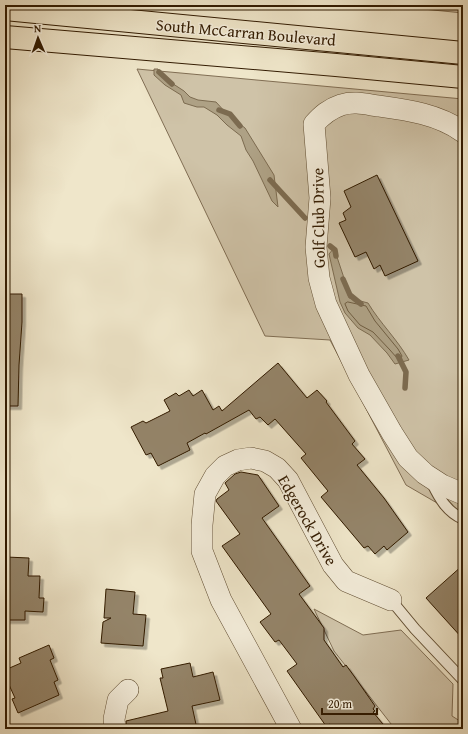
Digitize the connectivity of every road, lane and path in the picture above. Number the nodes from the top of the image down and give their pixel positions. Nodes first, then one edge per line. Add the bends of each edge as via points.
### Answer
1 (5, 9) edge
2 (5, 37) edge
3 (463, 53) edge
4 (463, 77) edge
5 (463, 132) edge
6 (429, 476) junction
7 (463, 494) edge
8 (463, 519) edge
9 (391, 600) joint
10 (463, 680) edge
11 (128, 690) dead end
12 (115, 729) edge
13 (291, 729) edge

1 - 3 main road, South McCarran Boulevard
2 - 4 main road, South McCarran Boulevard
5 - 6 street, Golf Club Drive via 419,112 360,102 342,105 325,112 314,124 320,198 316,247 319,278 326,304 359,375 392,433 408,458
6 - 7 street, Golf Club Drive
6 - 8 lane via 440,500 455,516
9 - 10 lane
9 - 13 street, Edgerock Drive via 346,581 333,565 288,480 277,468 265,461 251,458 225,466 216,476 204,494 202,551 221,600
11 - 12 street via 118,700 114,719

